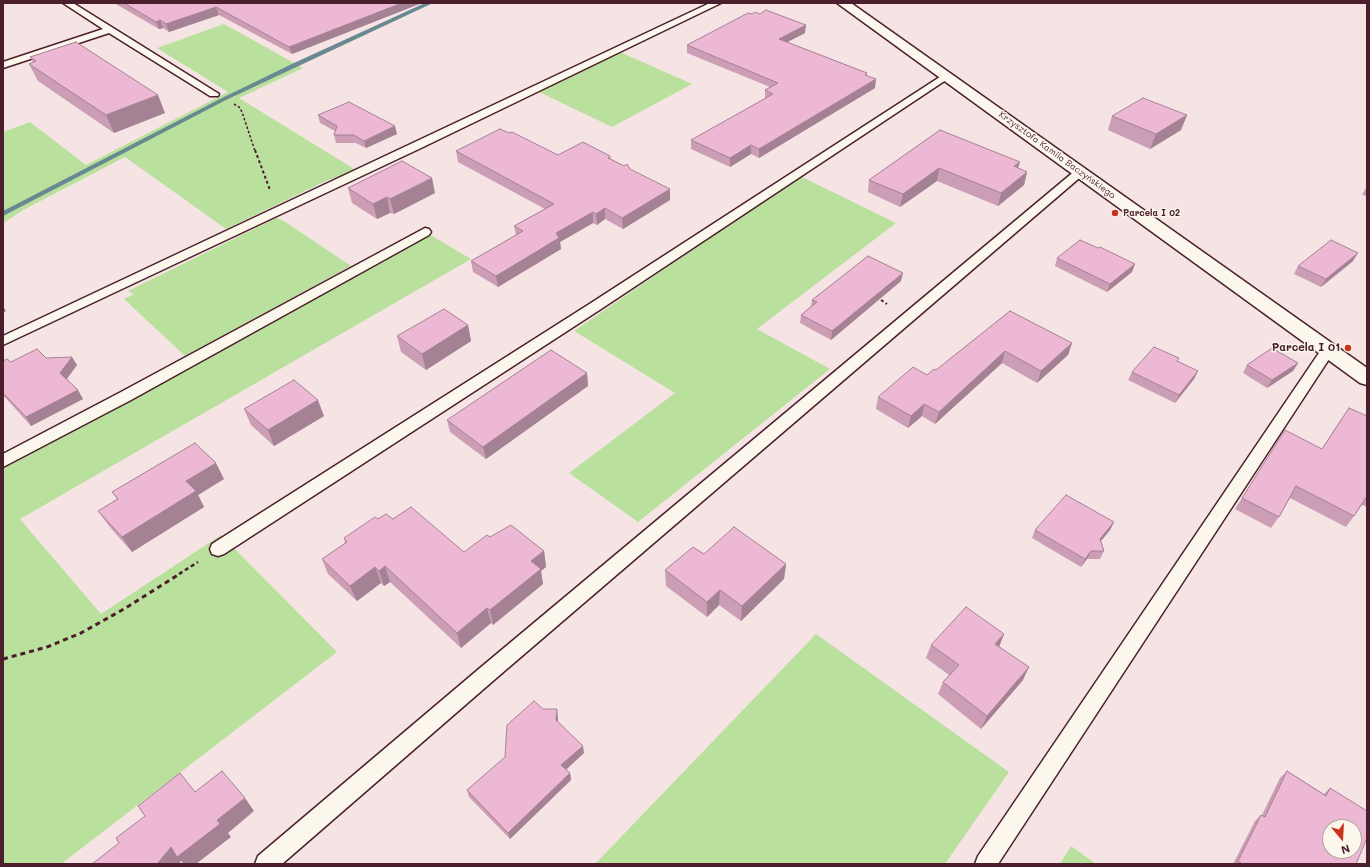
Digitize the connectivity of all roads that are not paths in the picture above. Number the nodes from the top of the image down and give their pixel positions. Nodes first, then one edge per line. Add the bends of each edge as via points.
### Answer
1 (67, 3) edge
2 (717, 3) edge
3 (843, 3) edge
4 (109, 30) junction
5 (3, 65) edge
6 (946, 76) junction
7 (214, 94) dead end
8 (1080, 172) junction
9 (425, 232) dead end
10 (3, 341) edge
11 (1328, 350) junction
12 (1367, 378) edge
13 (3, 461) edge
14 (218, 549) road end
15 (266, 864) edge
16 (986, 864) edge

1 - 4 lane
2 - 10 lane
3 - 6 street, Krzysztofa Kamila Baczyńskiego
4 - 5 lane
4 - 7 lane
6 - 8 street, Krzysztofa Kamila Baczyńskiego
6 - 14 lane
8 - 11 street, Krzysztofa Kamila Baczyńskiego
8 - 15 lane via 492,669
9 - 13 lane
11 - 12 street, Krzysztofa Kamila Baczyńskiego
11 - 16 lane

